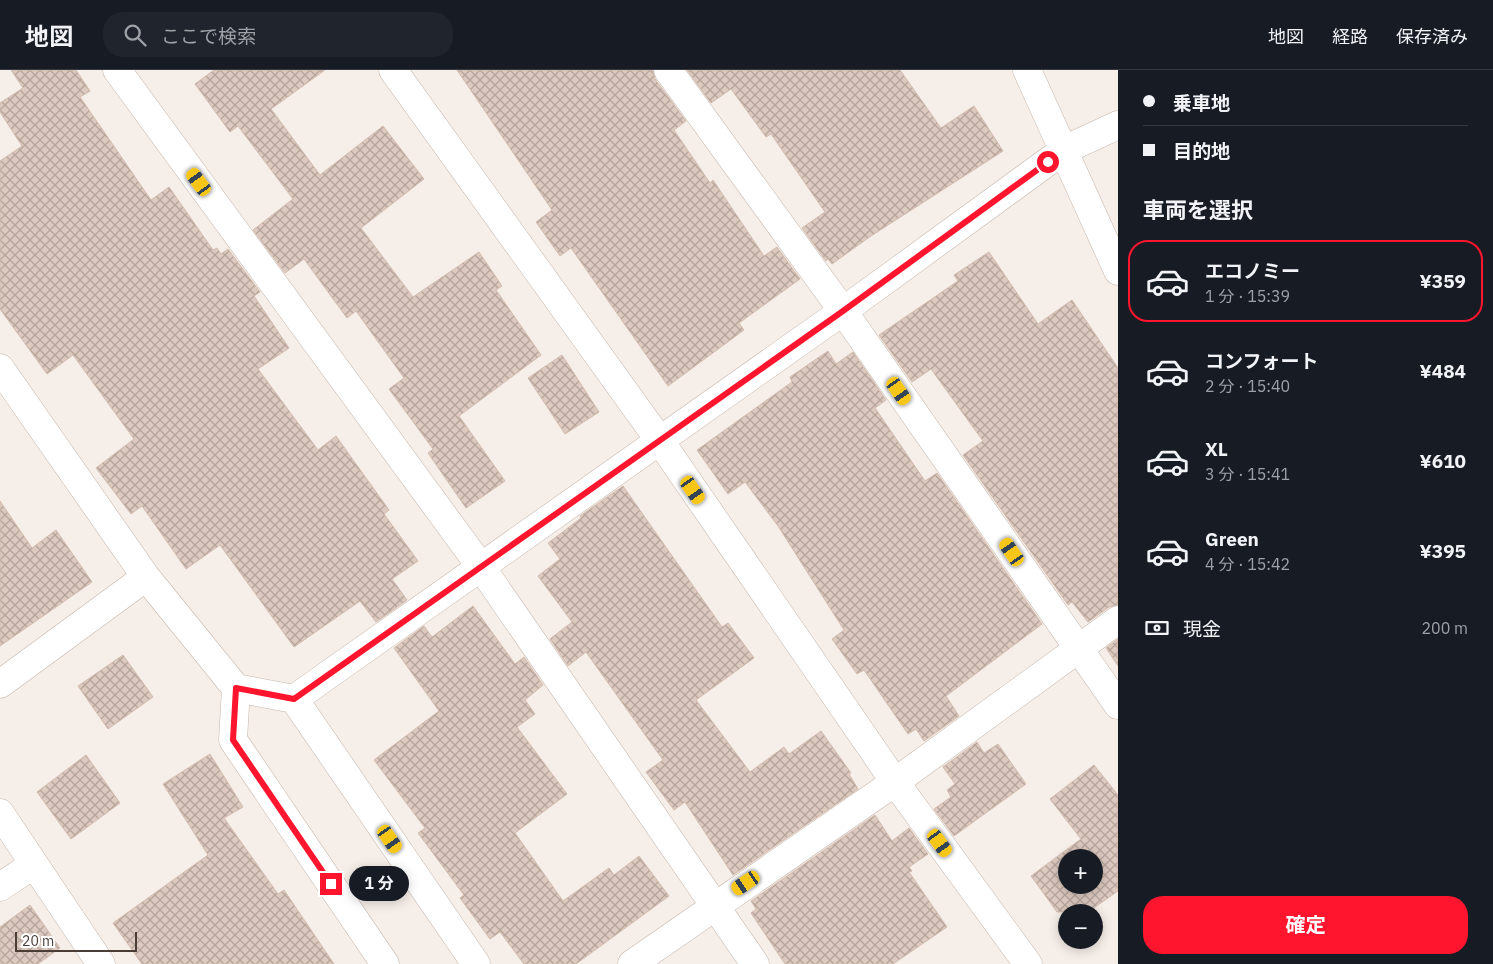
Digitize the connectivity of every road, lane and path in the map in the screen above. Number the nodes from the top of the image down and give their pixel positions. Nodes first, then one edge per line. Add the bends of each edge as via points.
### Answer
1 (117, 70) edge
2 (392, 70) edge
3 (668, 70) edge
4 (1027, 70) edge
5 (1118, 125) edge
6 (1064, 150) junction
7 (1118, 271) edge
8 (843, 311) junction
9 (0, 368) edge
10 (660, 441) junction
11 (481, 567) junction
12 (146, 577) junction
13 (1118, 620) edge
14 (1079, 648) junction
15 (0, 684) edge
16 (236, 688) junction
17 (294, 699) junction
18 (1118, 705) edge
19 (895, 782) junction
20 (0, 813) edge
21 (33, 865) junction
22 (0, 888) edge
23 (714, 906) junction
24 (101, 964) edge
25 (385, 964) edge
26 (476, 964) edge
27 (632, 964) edge
28 (755, 964) edge
29 (1028, 964) edge

1 - 11 street
2 - 10 street
3 - 8 street
4 - 6 street
5 - 6 street
6 - 7 street
6 - 8 street
8 - 10 street
8 - 14 street
9 - 12 street
10 - 11 street
10 - 19 street
11 - 17 street
11 - 23 street
12 - 15 street
12 - 16 street
13 - 14 street
14 - 18 street
14 - 19 street
16 - 17 street
16 - 25 street via 233,740
17 - 26 street
19 - 23 street
19 - 29 street
20 - 21 street
21 - 22 street
21 - 24 street
23 - 27 street
23 - 28 street

